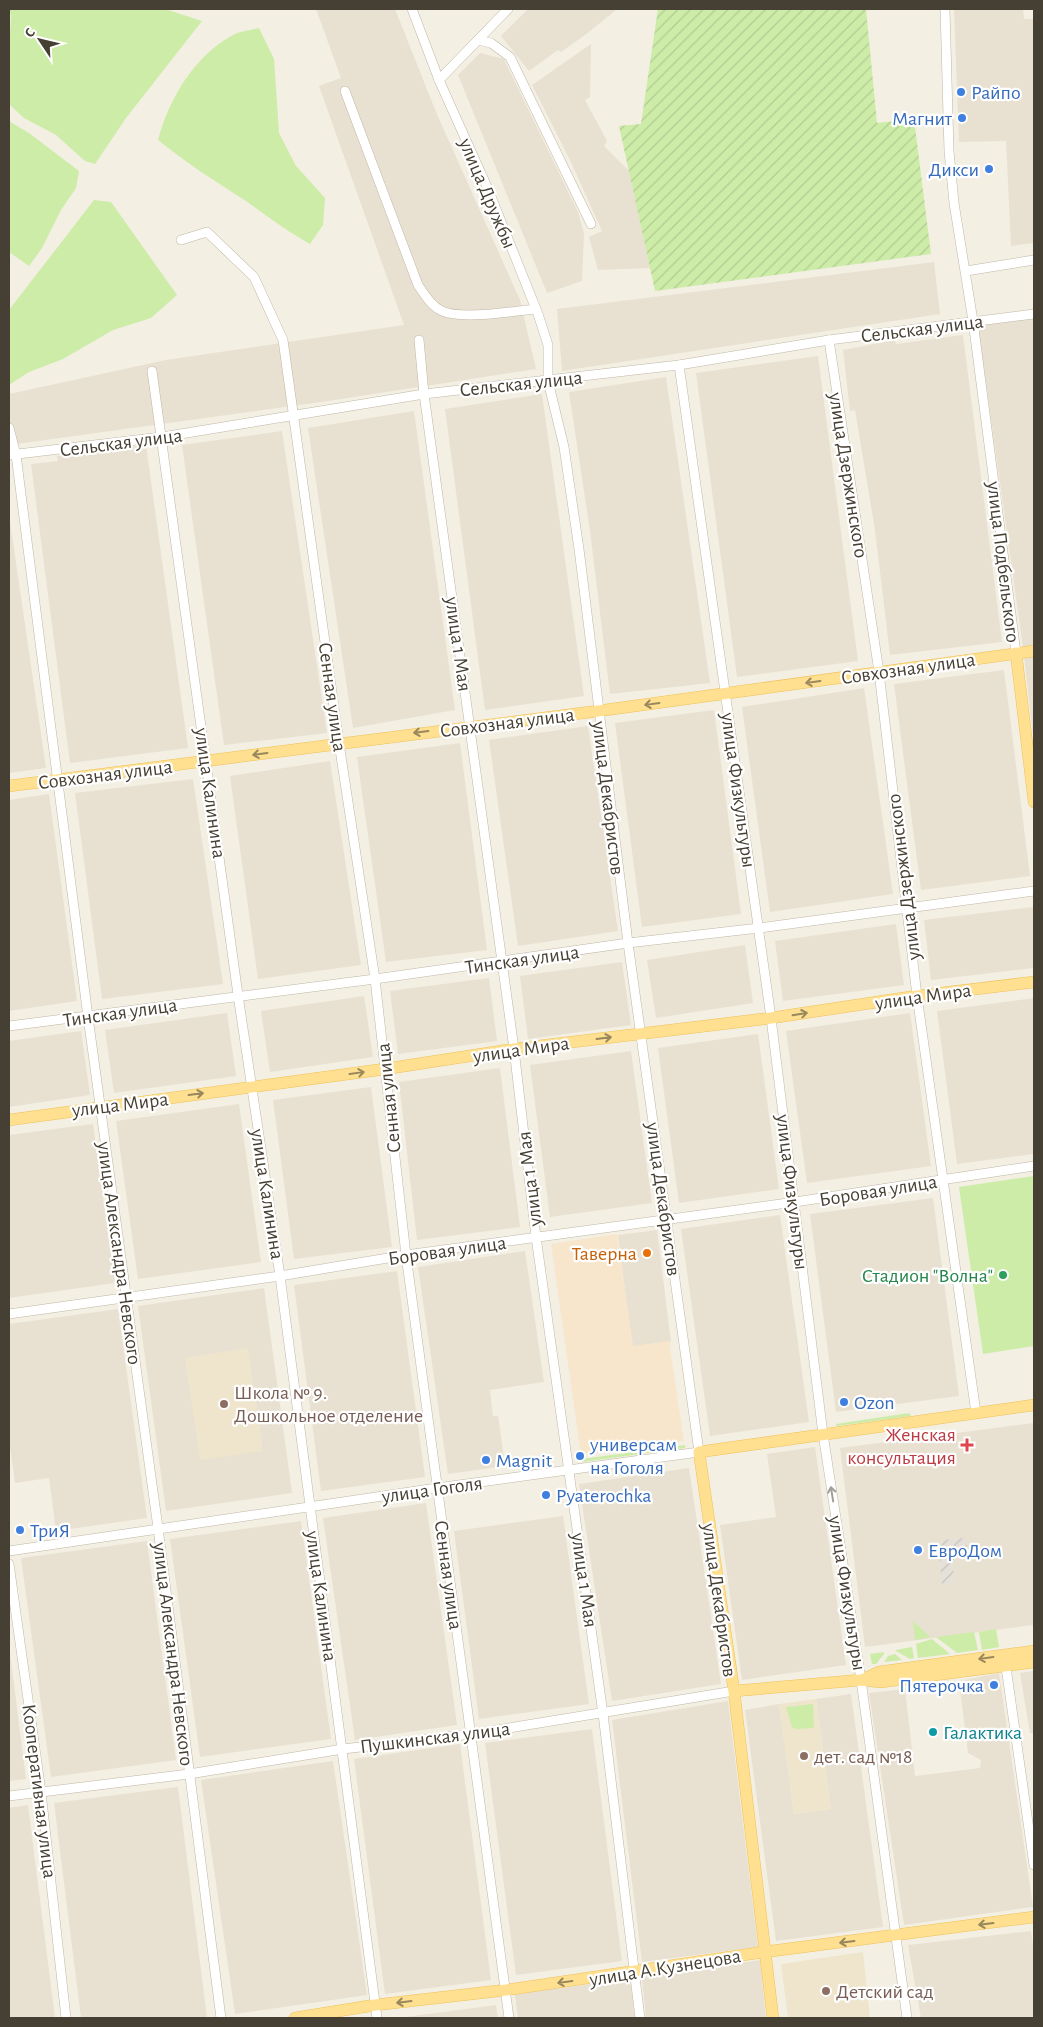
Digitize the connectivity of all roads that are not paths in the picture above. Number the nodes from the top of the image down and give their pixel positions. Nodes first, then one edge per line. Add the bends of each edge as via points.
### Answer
1 (412, 9) edge
2 (508, 9) edge
3 (945, 9) edge
4 (478, 40) junction
5 (439, 80) junction
6 (345, 91) dead end
7 (591, 224) dead end
8 (181, 240) dead end
9 (1034, 260) edge
10 (966, 271) junction
11 (536, 309) junction
12 (1034, 314) edge
13 (974, 322) junction
14 (419, 340) dead end
15 (829, 340) junction
16 (679, 365) junction
17 (152, 371) dead end
18 (548, 381) junction
19 (424, 394) junction
20 (294, 415) junction
21 (9, 428) edge
22 (162, 438) junction
23 (12, 455) edge
24 (1034, 651) edge
25 (1016, 654) junction
26 (879, 672) junction
27 (725, 694) junction
28 (598, 711) junction
29 (470, 726) junction
30 (339, 743) junction
31 (207, 762) junction
32 (57, 780) junction
33 (9, 786) edge
34 (1034, 802) edge
35 (1034, 891) edge
36 (906, 908) junction
37 (759, 928) junction
38 (628, 944) junction
39 (502, 962) junction
40 (375, 979) junction
41 (1034, 982) edge
42 (238, 996) junction
43 (917, 996) junction
44 (88, 1016) junction
45 (771, 1018) junction
46 (9, 1026) edge
47 (642, 1033) junction
48 (514, 1049) junction
49 (385, 1070) junction
50 (252, 1087) junction
51 (100, 1106) junction
52 (9, 1120) edge
53 (1034, 1166) edge
54 (943, 1180) junction
55 (795, 1202) junction
56 (666, 1219) junction
57 (536, 1237) junction
58 (406, 1254) junction
59 (280, 1276) junction
60 (126, 1296) junction
61 (9, 1314) edge
62 (1034, 1405) edge
63 (976, 1413) junction
64 (823, 1434) junction
65 (699, 1452) junction
66 (570, 1471) junction
67 (437, 1488) junction
68 (309, 1507) junction
69 (158, 1528) junction
70 (9, 1551) edge
71 (9, 1564) edge
72 (1034, 1651) edge
73 (1005, 1660) junction
74 (1034, 1662) edge
75 (861, 1680) junction
76 (734, 1691) junction
77 (603, 1714) junction
78 (472, 1734) junction
79 (343, 1749) junction
80 (189, 1774) junction
81 (42, 1792) junction
82 (9, 1796) edge
83 (1034, 1864) edge
84 (1034, 1917) edge
85 (895, 1935) junction
86 (764, 1952) junction
87 (635, 1972) junction
88 (506, 1990) junction
89 (375, 2005) junction
90 (66, 2018) edge
91 (221, 2018) edge
92 (295, 2018) edge
93 (377, 2018) edge
94 (510, 2018) edge
95 (640, 2018) edge
96 (773, 2018) edge
97 (907, 2018) edge

1 - 5 street, улица Дружбы
2 - 4 street
3 - 10 street, улица Подбельского via 949,151
4 - 5 street
4 - 7 street via 491,43 510,57
5 - 11 street, улица Дружбы via 488,189
6 - 11 street via 411,268 429,301 441,311 456,314
8 - 20 street, Сенная улица via 207,232 254,277 283,340
9 - 10 street
10 - 13 street, улица Подбельского
11 - 18 street, улица Дружбы via 548,344
12 - 13 street, Сельская улица
13 - 15 street, Сельская улица
13 - 25 street, улица Подбельского
14 - 19 street, улица 1 Мая
15 - 16 street, Сельская улица
15 - 26 street, улица Дзержинского
16 - 18 street, Сельская улица
16 - 27 street, улица Физкультуры
17 - 22 street, улица Калинина
18 - 19 street, Сельская улица
18 - 28 street, улица Декабристов via 564,447
19 - 20 street, Сельская улица
19 - 29 street, улица 1 Мая
20 - 22 street, Сельская улица
20 - 30 street, Сенная улица
21 - 23 street, улица Александра Невского
22 - 23 street, Сельская улица
22 - 31 street, улица Калинина
23 - 32 street, улица Александра Невского
24 - 25 main road, Совхозная улица
25 - 26 main road, Совхозная улица
25 - 34 main road, улица Подбельского
26 -> 27 main road, Совхозная улица
26 - 36 street, улица Дзержинского
27 -> 28 main road, Совхозная улица
27 - 37 street, улица Физкультуры
28 - 29 main road, Совхозная улица
28 - 38 street, улица Декабристов
29 -> 30 main road, Совхозная улица
29 - 39 street, улица 1 Мая
30 -> 31 main road, Совхозная улица
30 - 40 street, Сенная улица
31 - 32 main road, Совхозная улица
31 - 42 street, улица Калинина
32 - 33 main road, Совхозная улица
32 - 44 street, улица Александра Невского
35 - 36 street, Тинская улица
36 - 37 street, Тинская улица
36 - 43 street, улица Дзержинского
37 - 38 street, Тинская улица
37 - 45 street, улица Физкультуры
38 - 39 street, Тинская улица
38 - 47 street, улица Декабристов
39 - 40 street, Тинская улица
39 - 48 street, улица 1 Мая
40 - 42 street, Тинская улица
40 - 49 street, Сенная улица
41 - 43 main road, улица Мира
42 - 44 street, Тинская улица
42 - 50 street, улица Калинина
45 -> 43 main road, улица Мира
43 - 54 street, улица Дзержинского
44 - 46 street, Тинская улица
44 - 51 street, улица Александра Невского
45 - 47 main road, улица Мира
45 - 55 street, улица Физкультуры
48 -> 47 main road, улица Мира
47 - 56 street, улица Декабристов
48 - 49 main road, улица Мира
48 - 57 street, улица 1 Мая
50 -> 49 main road, улица Мира
49 - 58 street, Сенная улица
51 -> 50 main road, улица Мира
50 - 59 street, улица Калинина
51 - 52 main road, улица Мира
51 - 60 street, улица Александра Невского
53 - 54 street, Боровая улица
54 - 55 street, Боровая улица
54 - 63 street, улица Дзержинского
55 - 56 street, Боровая улица
55 - 64 street, улица Физкультуры
56 - 57 street, Боровая улица
56 - 65 street, улица Декабристов
57 - 58 street, Боровая улица
57 - 66 street, улица 1 Мая
58 - 59 street, Боровая улица
58 - 67 street, Сенная улица
59 - 60 street, Боровая улица
59 - 68 street, улица Калинина
60 - 61 street, Боровая улица
60 - 69 street, улица Александра Невского
62 - 63 main road, улица Гоголя
63 - 64 main road, улица Гоголя
64 - 65 main road, улица Гоголя
75 -> 64 street, улица Физкультуры
65 - 66 street, улица Гоголя
65 - 76 main road, улица Декабристов
66 - 67 street, улица Гоголя
66 - 77 street, улица 1 Мая
67 - 68 street, улица Гоголя
67 - 78 street, Сенная улица
68 - 69 street, улица Гоголя
68 - 79 street, улица Калинина
69 - 70 street, улица Гоголя
69 - 80 street, улица Александра Невского
71 - 81 street, Кооперативная улица
72 - 73 main road, Пушкинская улица
73 - 74 main road, Пушкинская улица
73 - 75 main road, Пушкинская улица via 879,1672
73 - 83 street
75 - 76 main road, Пушкинская улица
75 - 85 street, улица Физкультуры
76 - 77 street, Пушкинская улица
76 - 86 main road, улица Декабристов
77 - 78 street, Пушкинская улица
77 - 87 street, улица 1 Мая
78 - 79 street, Пушкинская улица
78 - 88 street, Сенная улица
79 - 80 street, Пушкинская улица
79 - 89 street, улица Калинина
80 - 81 street, Пушкинская улица
80 - 91 street, улица Александра Невского
81 - 82 street, Пушкинская улица
81 - 90 street, Кооперативная улица
84 -> 85 main road, улица А.Кузнецова
85 -> 86 main road, улица А.Кузнецова
85 - 97 street, улица Физкультуры
86 - 87 main road, улица А.Кузнецова
86 - 96 main road, улица Декабристов
87 -> 88 main road, улица А.Кузнецова
87 - 95 street, улица 1 Мая
88 -> 89 main road, улица А.Кузнецова
88 - 94 street, Сенная улица
89 - 92 main road, улица А.Кузнецова
89 - 93 street, улица Калинина

